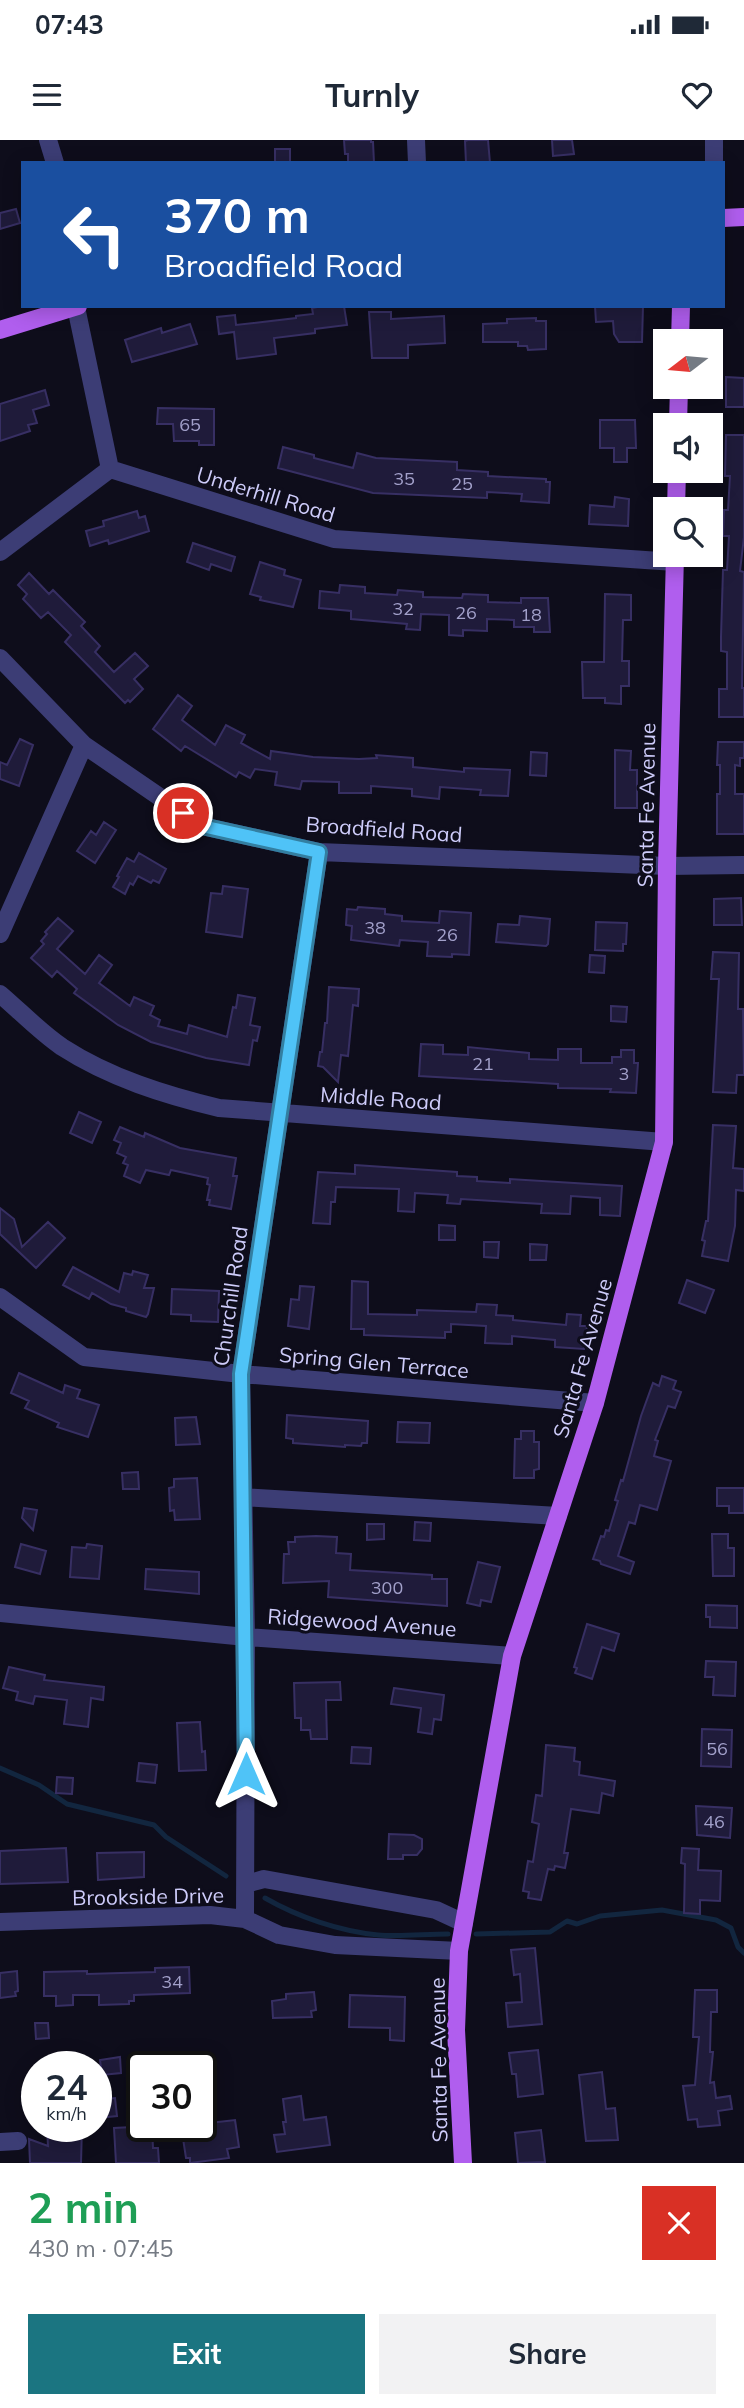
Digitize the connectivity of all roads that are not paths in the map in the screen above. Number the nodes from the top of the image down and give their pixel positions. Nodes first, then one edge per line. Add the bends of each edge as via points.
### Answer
1 (48, 140) edge
2 (416, 140) edge
3 (714, 140) edge
4 (54, 161) edge
5 (417, 161) edge
6 (713, 161) edge
7 (744, 217) edge
8 (725, 218) edge
9 (74, 308) edge
10 (77, 308) edge
11 (681, 308) edge
12 (680, 329) edge
13 (0, 330) edge
14 (110, 469) junction
15 (0, 552) edge
16 (653, 557) edge
17 (675, 567) edge
18 (0, 658) edge
19 (84, 745) junction
20 (319, 852) junction
21 (744, 865) edge
22 (667, 866) junction
23 (0, 934) edge
24 (0, 994) edge
25 (280, 1113) junction
26 (664, 1142) junction
27 (0, 1297) edge
28 (241, 1374) junction
29 (596, 1403) junction
30 (243, 1497) junction
31 (558, 1516) junction
32 (0, 1613) edge
33 (246, 1637) junction
34 (512, 1656) junction
35 (246, 1884) junction
36 (246, 1919) junction
37 (0, 1922) edge
38 (464, 1923) junction
39 (459, 1951) junction
40 (463, 2163) edge

1 - 4 street
2 - 5 street
3 - 6 street
7 - 8 main road
9 - 13 main road
10 - 14 street
11 - 12 main road
14 - 15 street
14 - 16 street, Underhill Road via 334,539
17 - 22 main road, Santa Fe Avenue
18 - 19 street, Broadfield Road
19 - 20 street, Broadfield Road via 202,826
19 - 23 street
20 - 22 street, Broadfield Road
20 - 25 street, Churchill Road
21 - 22 street, Broadfield Road
22 - 26 main road, Santa Fe Avenue
24 - 25 street, Middle Road via 62,1046 125,1080 219,1108
25 - 26 street, Middle Road
25 - 28 street, Churchill Road
26 - 29 main road, Santa Fe Avenue
27 - 28 street, Spring Glen Terrace via 84,1357
28 - 29 street, Spring Glen Terrace
28 - 30 street, Churchill Road
29 - 31 main road, Santa Fe Avenue
30 - 31 street
30 - 33 street, Churchill Road
31 - 34 main road, Santa Fe Avenue
32 - 33 street, Ridgewood Avenue
33 - 34 street, Ridgewood Avenue
33 - 35 street, Churchill Road
34 - 38 main road, Santa Fe Avenue
35 - 36 street, Churchill Road
35 - 38 street, Brookside Drive via 264,1879 436,1910
36 - 37 street, Brookside Drive via 210,1915
36 - 39 street, Brookside Drive via 279,1934 335,1945
38 - 39 main road, Santa Fe Avenue
39 - 40 main road, Santa Fe Avenue via 456,2030

